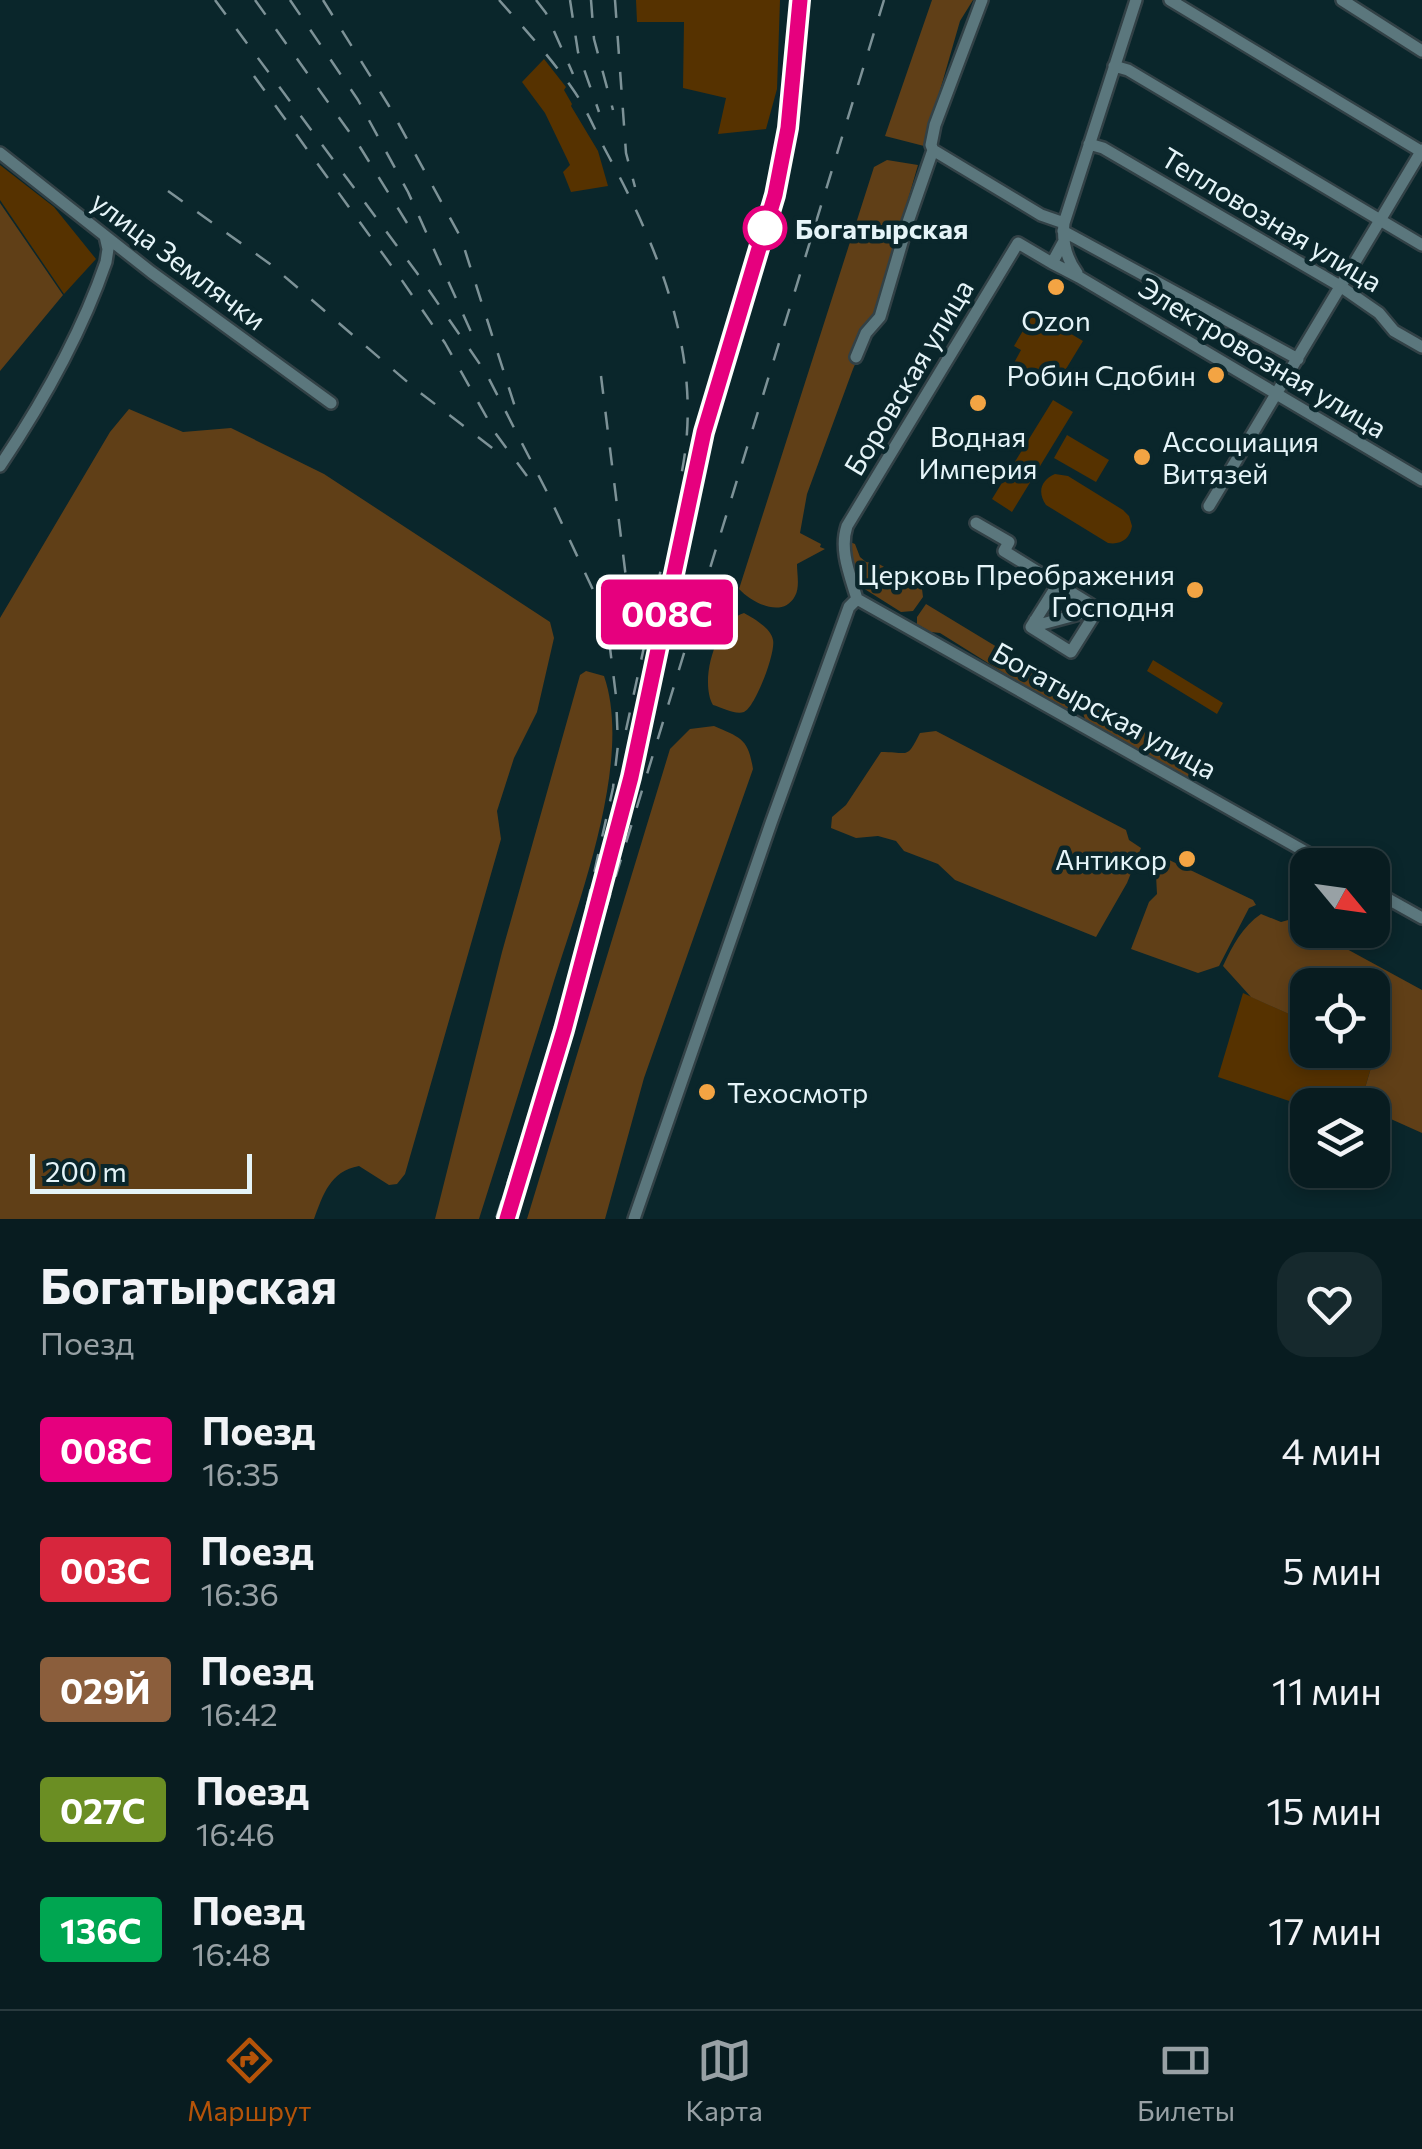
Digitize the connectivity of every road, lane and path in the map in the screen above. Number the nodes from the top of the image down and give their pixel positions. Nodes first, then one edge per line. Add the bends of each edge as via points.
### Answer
1 (982, 0) edge
2 (1136, 0) edge
3 (1170, 0) edge
4 (1342, 0) edge
5 (1422, 51) edge
6 (1114, 66) junction
7 (1089, 144) junction
8 (933, 150) junction
9 (1422, 151) edge
10 (0, 152) edge
11 (1380, 219) junction
12 (1064, 232) junction
13 (102, 233) junction
14 (1422, 245) edge
15 (1052, 263) junction
16 (1079, 277) junction
17 (1340, 286) junction
18 (1422, 347) edge
19 (856, 357) dead end
20 (1298, 360) junction
21 (1277, 395) junction
22 (331, 404) dead end
23 (0, 466) edge
24 (1422, 480) edge
25 (1209, 506) dead end
26 (976, 523) dead end
27 (1058, 584) junction
28 (857, 599) junction
29 (1098, 609) junction
30 (1035, 620) junction
31 (1300, 848) edge
32 (1390, 900) edge
33 (1422, 918) edge
34 (634, 1219) edge

1 - 8 street via 935,124
2 - 6 street
3 - 9 street
4 - 5 street
6 - 7 street
6 - 11 street
7 - 12 street
7 - 17 street, Тепловозная улица
8 - 12 street
8 - 19 street via 880,317
9 - 11 street
10 - 13 street, улица Землячки
11 - 14 street
11 - 17 street
12 - 15 street
12 - 16 street
12 - 20 street
13 - 22 street, улица Землячки
13 - 23 street via 108,249 102,272 44,395
15 - 16 street, Электровозная улица
15 - 28 street, Боровская улица via 1018,244 847,526 843,550
16 - 21 street, Электровозная улица
17 - 18 street, Тепловозная улица
17 - 20 street
20 - 21 street
21 - 24 street, Электровозная улица
21 - 25 street
26 - 27 street via 1009,542 1004,551
27 - 29 street
27 - 30 street
28 - 31 street, Богатырская улица
28 - 34 street via 816,694
29 - 30 street via 1042,624
29 - 30 street via 1071,652 1031,626
32 - 33 street

